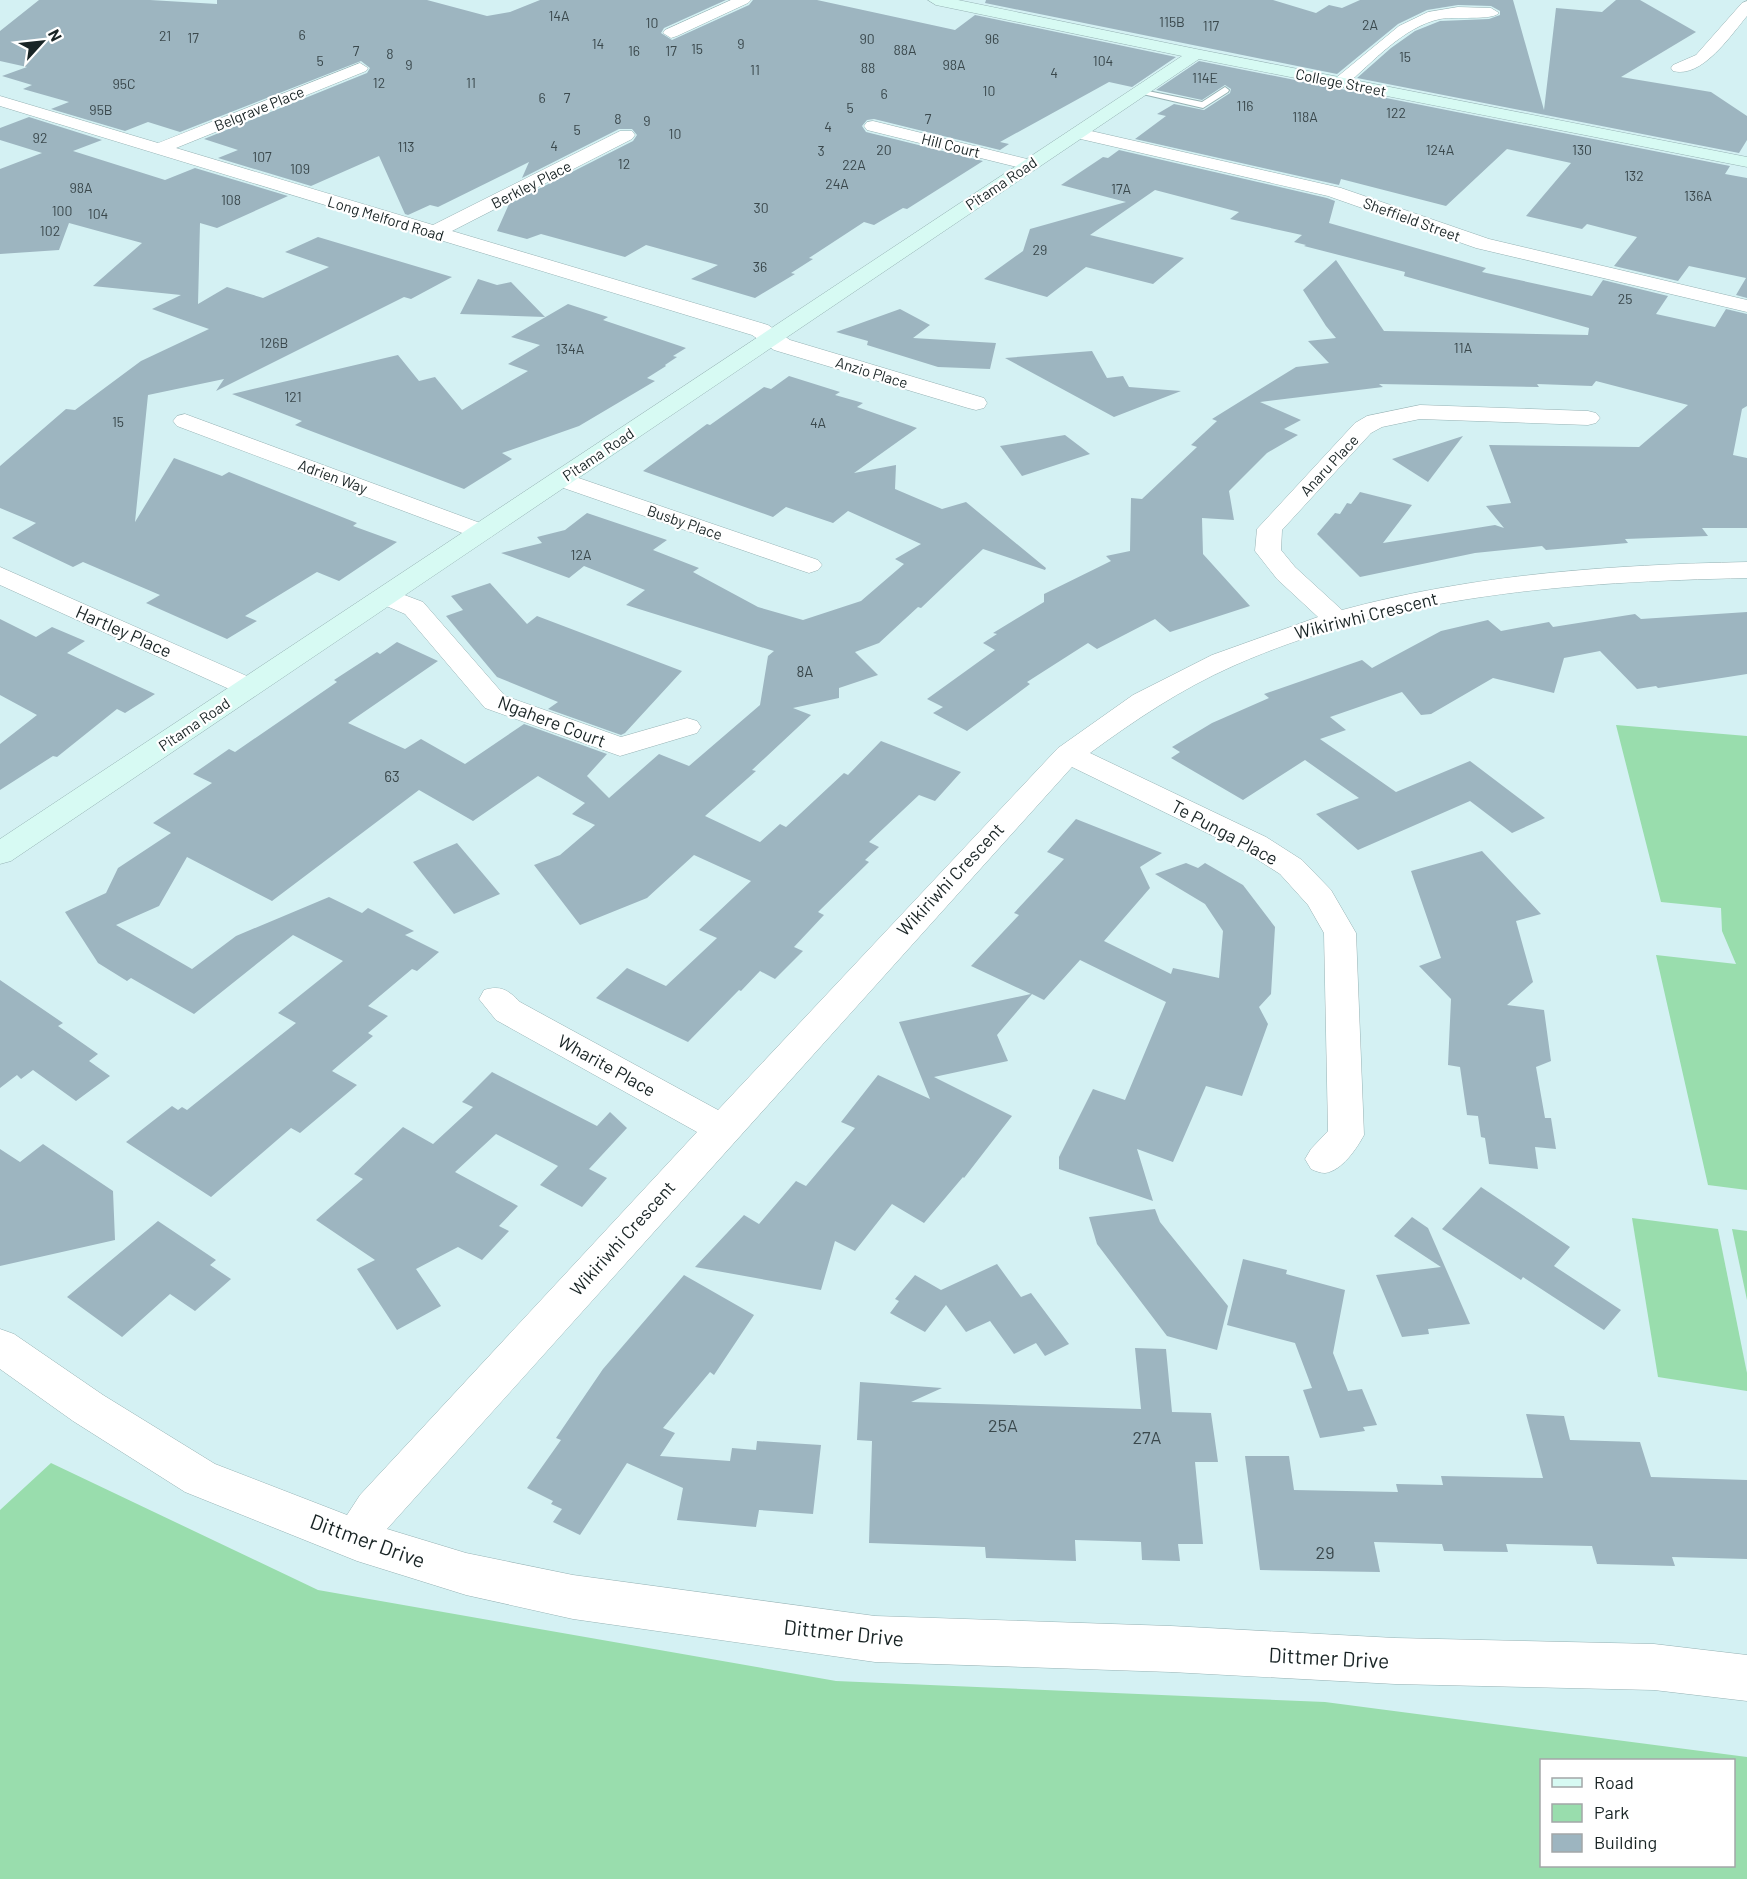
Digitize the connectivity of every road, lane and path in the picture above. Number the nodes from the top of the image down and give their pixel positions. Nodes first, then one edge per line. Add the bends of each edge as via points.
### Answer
1 (743, 0) edge
2 (936, 0) edge
3 (1747, 6) edge
4 (1491, 13) dead end
5 (671, 33) dead end
6 (1196, 54) junction
7 (360, 68) dead end
8 (1679, 68) dead end
9 (1339, 82) junction
10 (1225, 90) dead end
11 (1138, 92) junction
12 (0, 101) edge
13 (873, 126) dead end
14 (1078, 133) junction
15 (626, 135) dead end
16 (158, 149) junction
17 (1747, 162) edge
18 (1029, 165) junction
19 (435, 232) junction
20 (1747, 306) edge
21 (771, 337) junction
22 (976, 403) dead end
23 (1588, 418) dead end
24 (185, 421) dead end
25 (561, 478) junction
26 (482, 532) junction
27 (809, 565) dead end
28 (1747, 570) edge
29 (0, 575) edge
30 (386, 596) junction
31 (1336, 619) junction
32 (248, 687) junction
33 (687, 727) dead end
34 (1068, 754) junction
35 (0, 854) edge
36 (496, 999) dead end
37 (722, 1128) junction
38 (1324, 1159) dead end
39 (0, 1346) edge
40 (357, 1540) junction
41 (1747, 1678) edge

1 - 5 street
2 - 6 street, College Street
3 - 8 street via 1701,58
4 - 9 street via 1449,13 1417,21
6 - 9 street, College Street
6 - 11 street, Pitama Road
7 - 16 street, Belgrave Place
9 - 17 street, College Street
10 - 11 lane via 1203,105
11 - 14 street, Pitama Road
12 - 16 street, Long Melford Road
13 - 18 street, Hill Court
14 - 18 street, Pitama Road
14 - 20 street, Sheffield Street via 1334,192 1484,244
15 - 19 street, Berkley Place
16 - 19 street, Long Melford Road
18 - 21 street, Pitama Road
19 - 21 street, Long Melford Road via 760,330
21 - 22 street, Anzio Place via 782,345
21 - 25 street, Pitama Road
23 - 31 street, Anaru Place via 1420,412 1388,417 1363,428 1270,529 1268,551
24 - 26 street, Adrien Way
25 - 26 street, Pitama Road
25 - 27 street, Busby Place
26 - 30 street, Pitama Road
28 - 31 street, Wikiriwhi Crescent via 1537,582 1457,593
29 - 32 street, Hartley Place
30 - 32 street, Pitama Road
30 - 33 street, Ngahere Court via 414,608 495,702 620,747
31 - 34 street, Wikiriwhi Crescent via 1245,649 1203,669 1126,711
32 - 35 street, Pitama Road
34 - 37 street, Wikiriwhi Crescent
34 - 38 street, Te Punga Place via 1255,844 1291,867 1320,898 1340,933 1346,1135
36 - 37 street, Wharite Place via 508,1011
37 - 40 street, Wikiriwhi Crescent via 375,1509
39 - 40 street, Dittmer Drive via 88,1408 200,1478
40 - 41 street, Dittmer Drive via 466,1574 573,1597 874,1639 1395,1661 1654,1667

